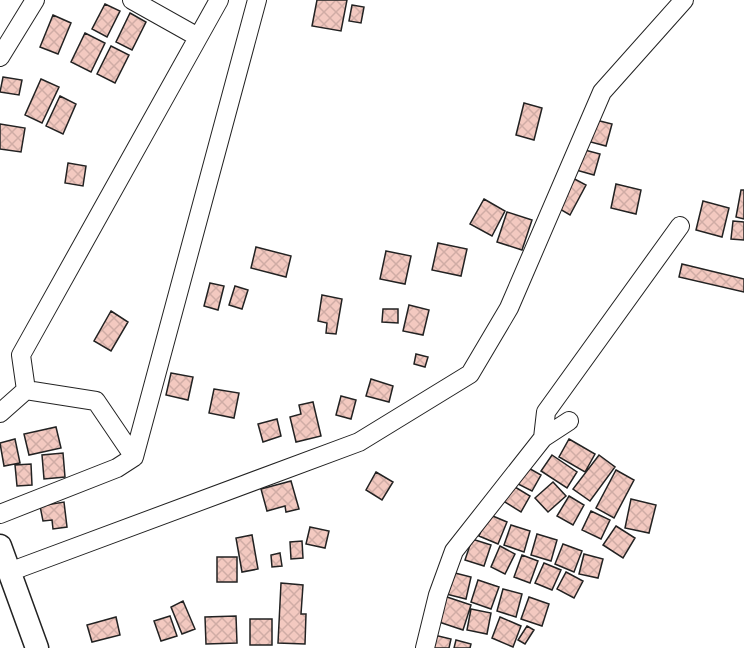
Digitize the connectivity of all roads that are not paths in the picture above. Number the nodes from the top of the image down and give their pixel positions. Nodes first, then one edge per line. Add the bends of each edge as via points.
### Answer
1 (35, 0) edge
2 (132, 0) edge
3 (219, 0) edge
4 (257, 0) edge
5 (684, 0) edge
6 (198, 37) junction
7 (0, 57) edge
8 (680, 226) dead end
9 (27, 390) junction
10 (0, 413) edge
11 (569, 421) dead end
12 (543, 438) junction
13 (134, 457) junction
14 (0, 514) edge
15 (0, 546) edge
16 (9, 572) junction
17 (37, 648) edge
18 (425, 648) edge

1 - 7 street
2 - 6 street
3 - 6 street
4 - 13 street
5 - 16 street via 602,92 509,308 470,374 359,442
6 - 9 street via 21,355
8 - 12 street via 546,412
9 - 10 street
9 - 13 street via 96,401
11 - 12 street
12 - 18 street via 454,551 438,594
13 - 14 street via 117,468
15 - 16 main road
16 - 17 main road

